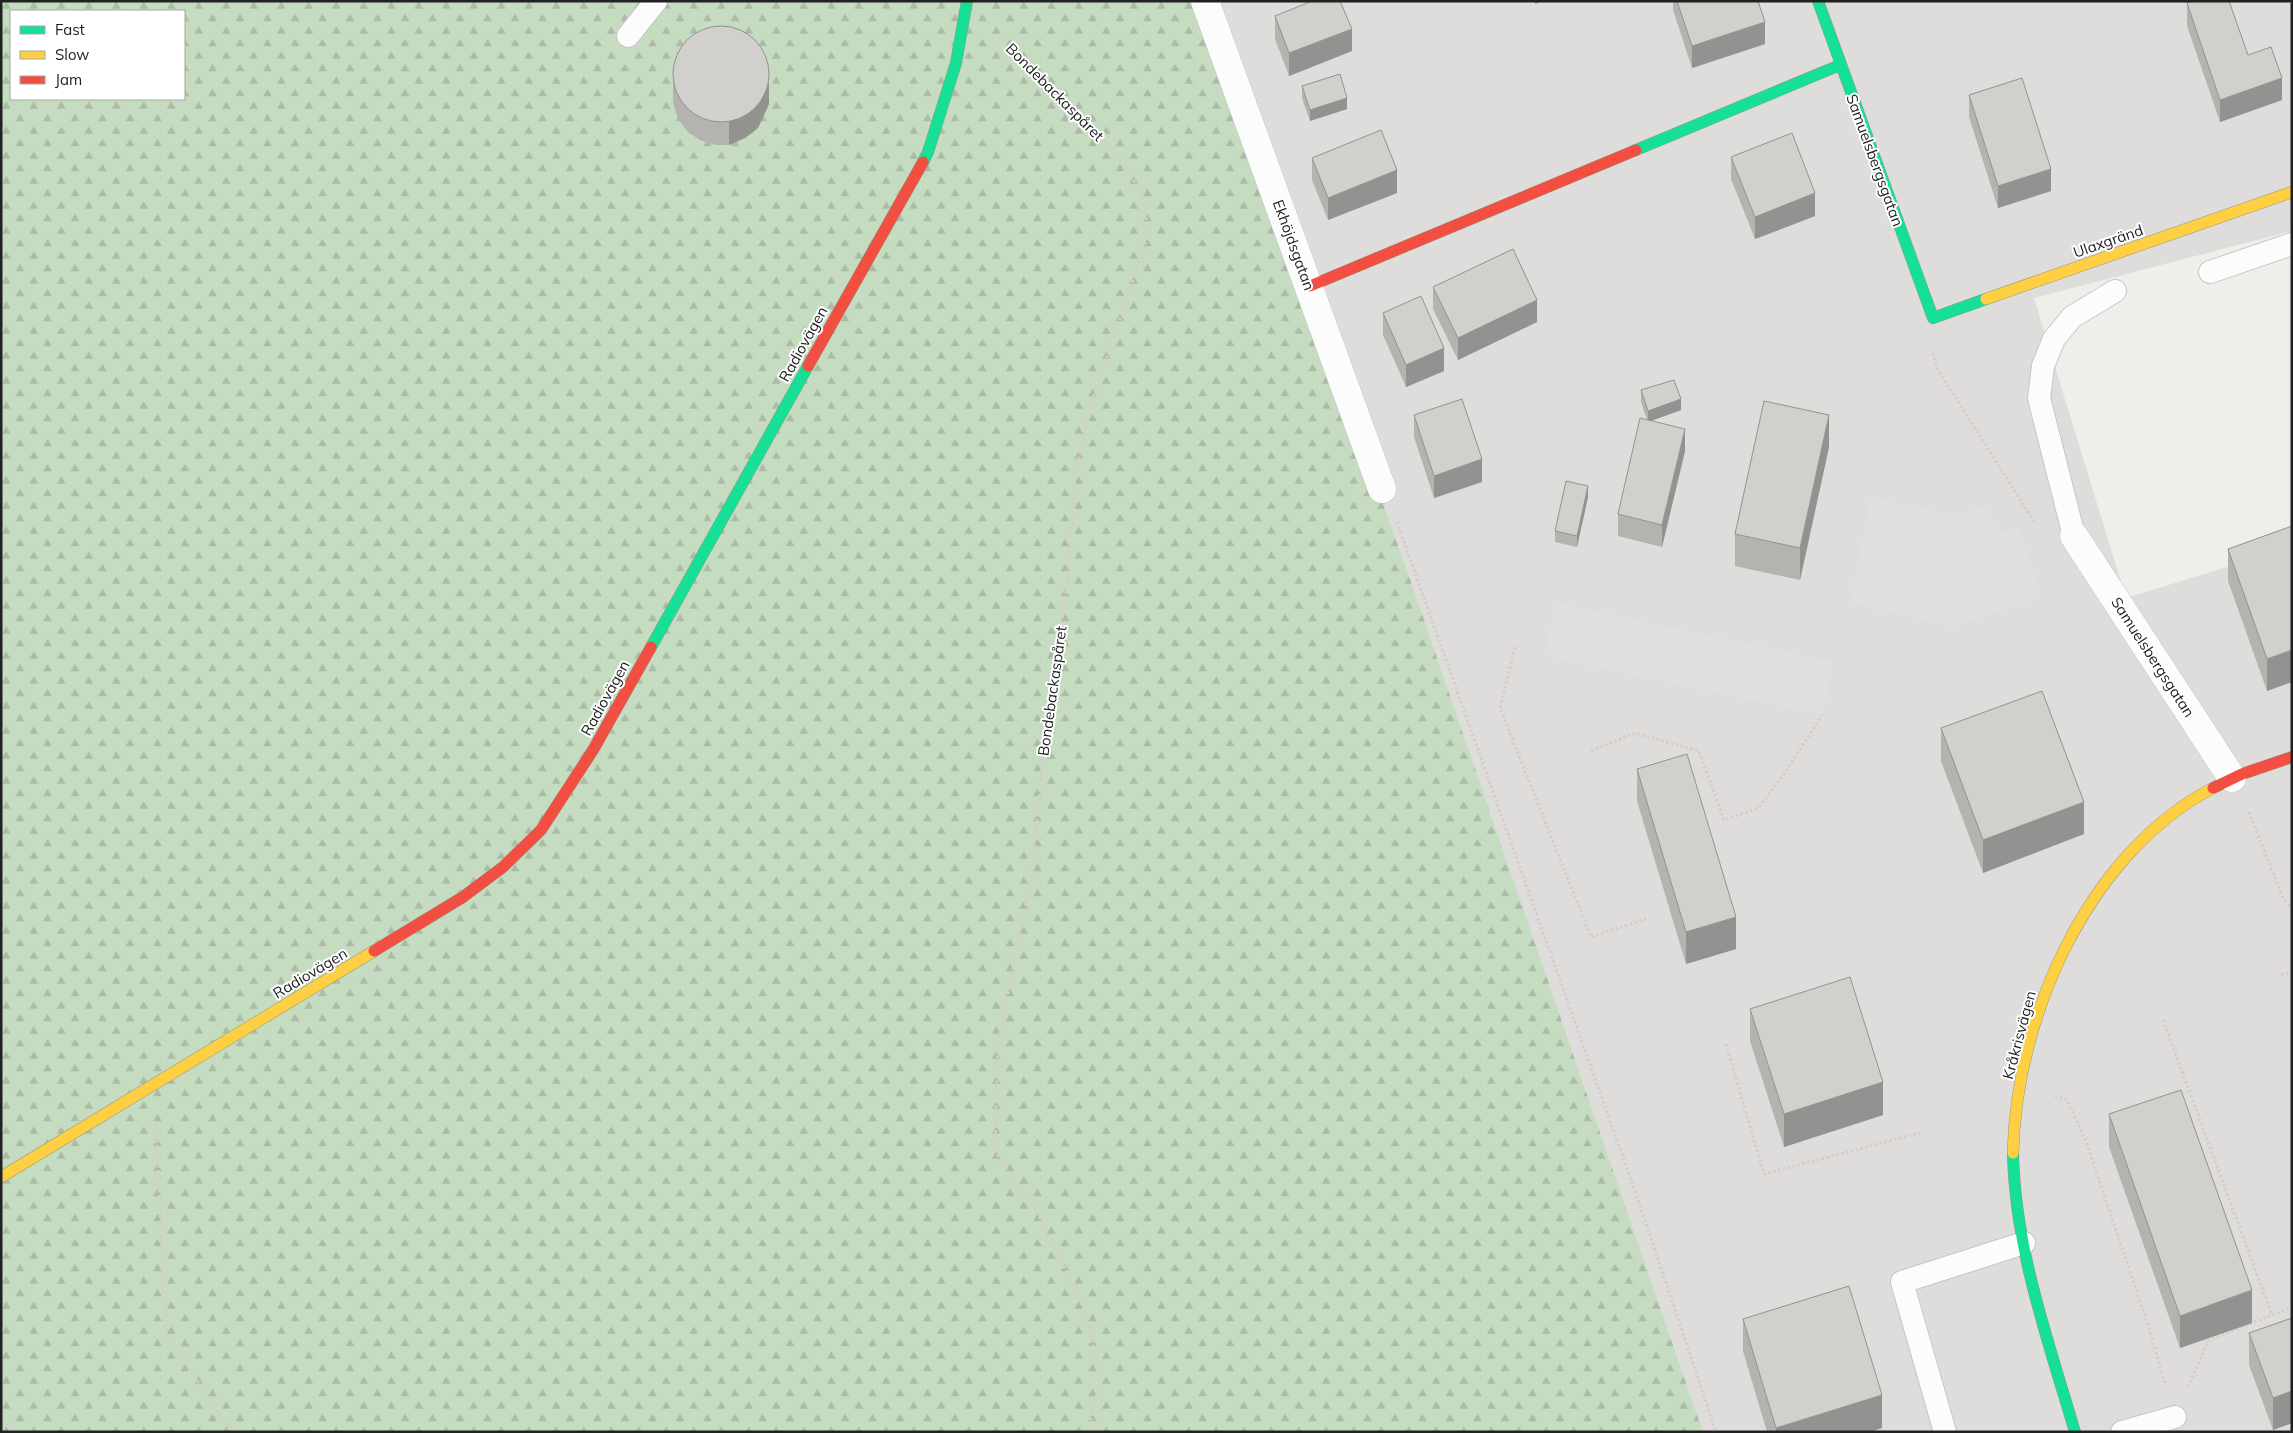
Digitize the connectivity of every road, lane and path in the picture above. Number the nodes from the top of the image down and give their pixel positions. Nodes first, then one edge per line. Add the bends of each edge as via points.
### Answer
1 (656, 1) edge
2 (1205, 1) edge
3 (1818, 1) edge
4 (967, 2) edge
5 (628, 36) dead end
6 (1840, 65) junction
7 (2292, 192) edge
8 (2292, 244) edge
9 (2210, 272) dead end
10 (1310, 286) junction
11 (2115, 291) dead end
12 (1933, 318) junction
13 (1382, 489) joint
14 (2074, 536) junction
15 (1515, 647) dead end
16 (1822, 715) dead end
17 (1591, 751) dead end
18 (2292, 757) edge
19 (2232, 778) junction
20 (2292, 908) edge
21 (1646, 919) dead end
22 (2292, 972) edge
23 (2281, 975) dead end
24 (2163, 1020) dead end
25 (1726, 1044) dead end
26 (155, 1084) junction
27 (2021, 1084) junction
28 (1920, 1133) dead end
29 (1, 1177) edge
30 (2024, 1242) junction
31 (2292, 1308) edge
32 (2272, 1314) junction
33 (2175, 1417) junction
34 (236, 1432) edge
35 (1088, 1432) edge
36 (1716, 1432) edge
37 (1944, 1432) edge
38 (2075, 1432) edge
39 (2122, 1432) edge

1 - 5 lane
2 - 10 street, Ekhöjdsgatan
3 - 6 street, Samuelsbergsgatan
4 - 26 street, Radiovägen via 956,63 928,152 593,750 541,830 503,867 463,897
4 - 35 path, Bondebackaspåret via 1024,61 1081,113 1121,160 1141,192 1146,213 1147,239 1091,404 1075,477 1068,578 1047,720 1031,879 998,1042 995,1152 1036,1210 1083,1304 1101,1377
6 - 10 street
6 - 12 street, Samuelsbergsgatan
7 - 12 street, Ulaxgränd
8 - 9 lane
10 - 13 street, Ekhöjdsgatan
11 - 14 lane via 2072,317 2054,339 2043,366 2039,398
12 - 14 path via 1930,345 1938,370 2034,522
13 - 36 path via 1398,524 1625,1163
14 - 19 street, Samuelsbergsgatan
15 - 21 path via 1500,708 1591,938
16 - 17 path via 1758,808 1724,820 1699,751 1635,733
18 - 19 street, Kråkrisvägen
19 - 20 path via 2252,816 2283,898
19 - 27 street, Kråkrisvägen via 2195,798 2160,825 2130,852 2107,880 2067,942 2049,982 2035,1021
22 - 23 path
24 - 32 path
25 - 28 path via 1764,1174
26 - 29 street, Radiovägen
26 - 34 path via 166,1332 218,1412
27 - 30 street, Kråkrisvägen via 2013,1159
27 - 33 path via 2067,1100 2086,1141 2147,1322
30 - 37 lane via 1902,1282
30 - 38 street, Kråkrisvägen via 2030,1274
31 - 32 path
32 - 33 path via 2209,1340
33 - 39 lane

